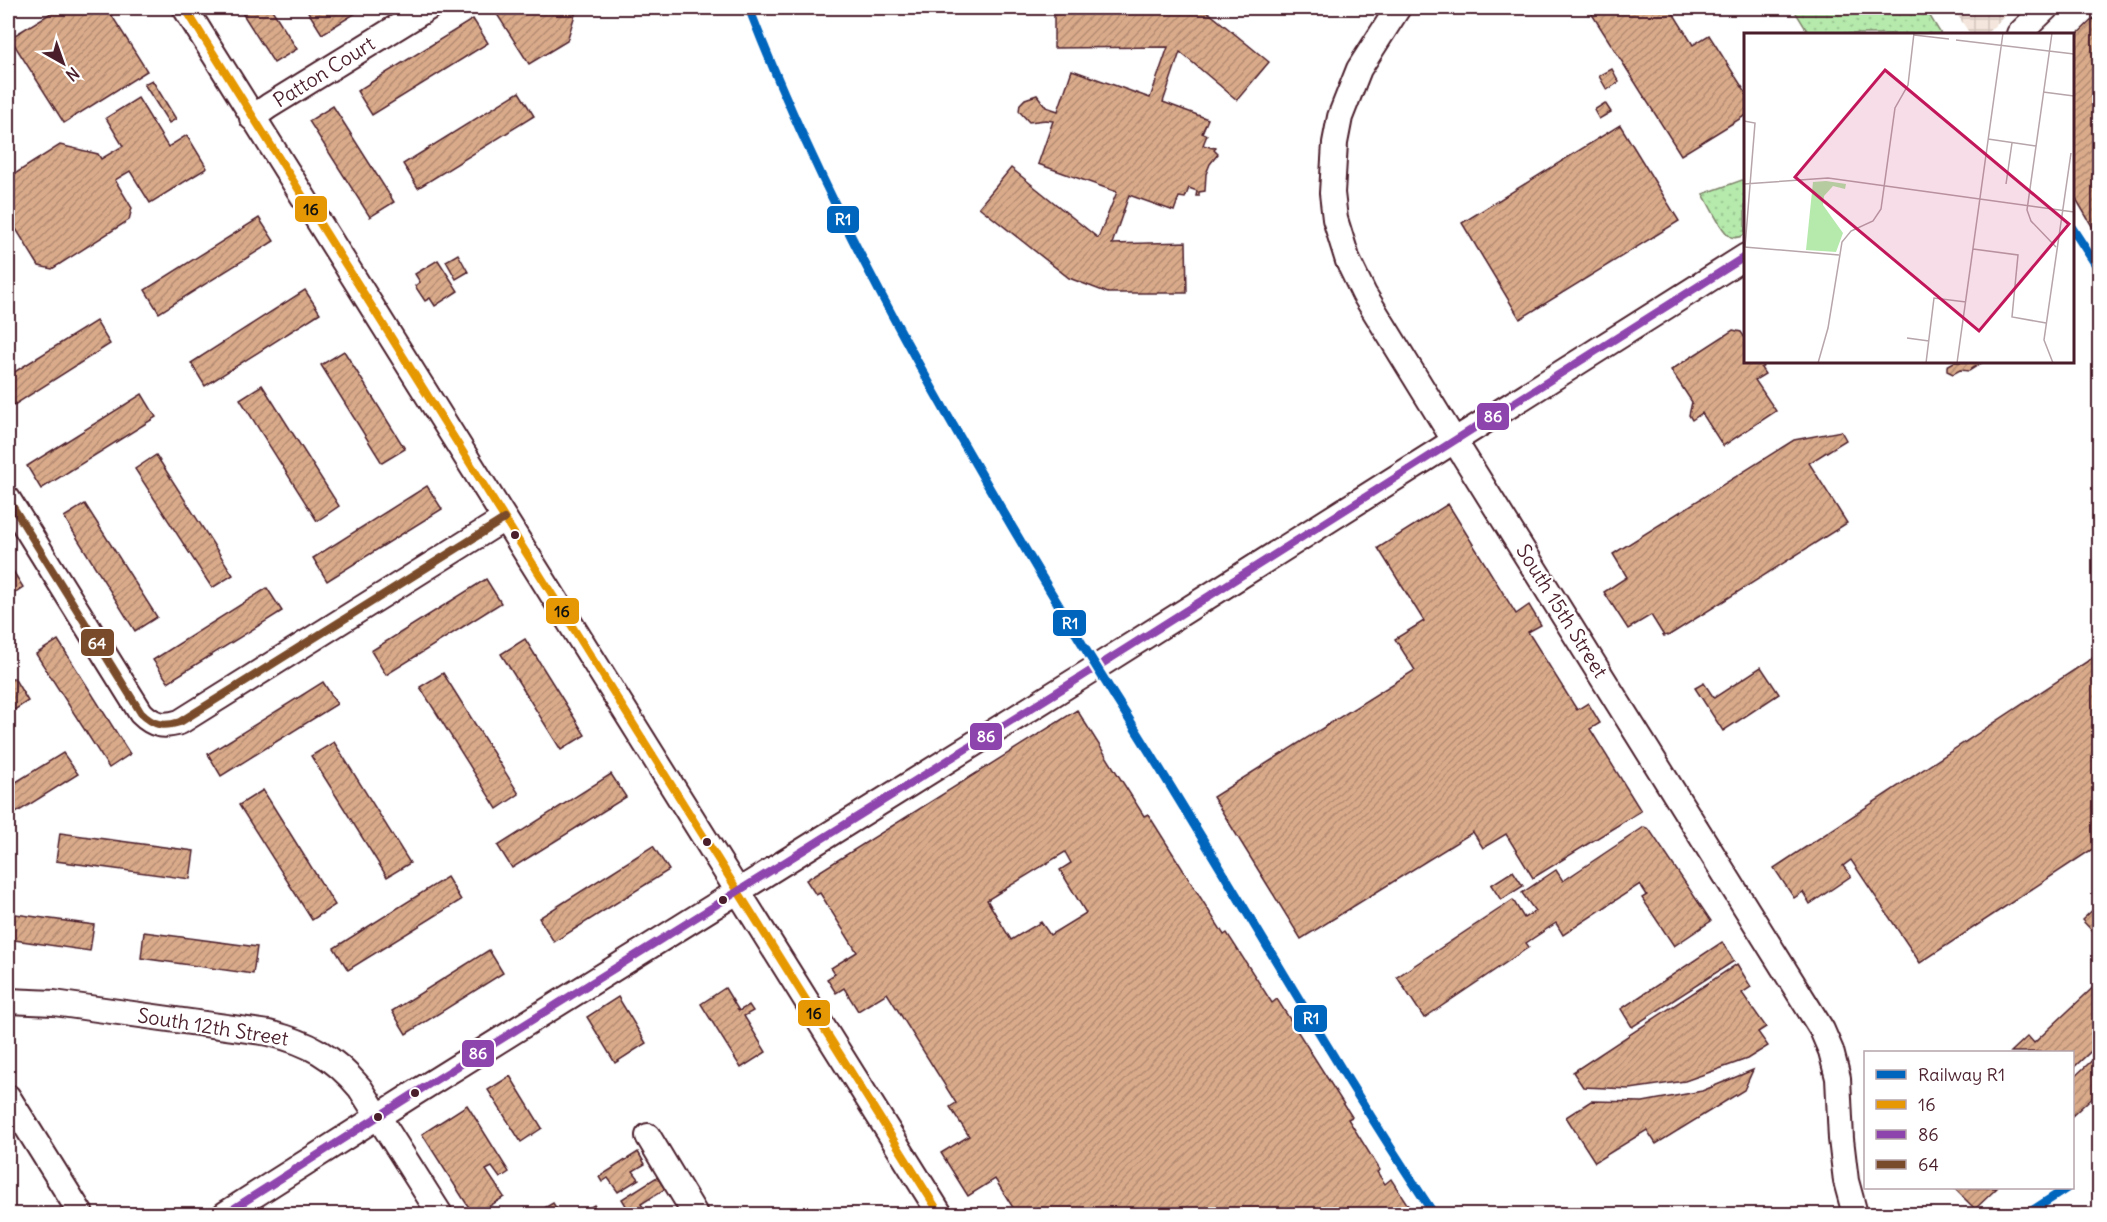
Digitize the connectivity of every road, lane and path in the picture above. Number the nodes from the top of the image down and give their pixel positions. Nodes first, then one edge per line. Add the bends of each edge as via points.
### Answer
1 (185, 8) edge
2 (428, 8) edge
3 (1398, 8) edge
4 (2046, 8) edge
5 (2020, 33) edge
6 (252, 118) junction
7 (1744, 257) edge
8 (1454, 440) junction
9 (8, 500) edge
10 (504, 519) junction
11 (738, 892) junction
12 (8, 1001) edge
13 (8, 1097) edge
14 (379, 1117) junction
15 (648, 1136) dead end
16 (81, 1215) edge
17 (225, 1215) edge
18 (440, 1215) edge
19 (695, 1215) edge
20 (940, 1215) edge
21 (1856, 1215) edge

1 - 6 street
2 - 6 street, Patton Court
3 - 8 street, South 15th Street via 1359,69 1340,117 1332,168 1335,219 1348,261 1364,294
4 - 5 street
6 - 10 street
7 - 8 street
8 - 11 street
8 - 21 street, South 15th Street via 1822,1030 1838,1078 1846,1181
9 - 10 street via 141,713 150,722 167,726 180,722
10 - 11 street
11 - 14 street
11 - 20 street
12 - 14 street, South 12th Street via 54,1003 295,1039 324,1054 348,1073
13 - 16 street
14 - 17 street
14 - 18 street, South 12th Street
15 - 19 street

